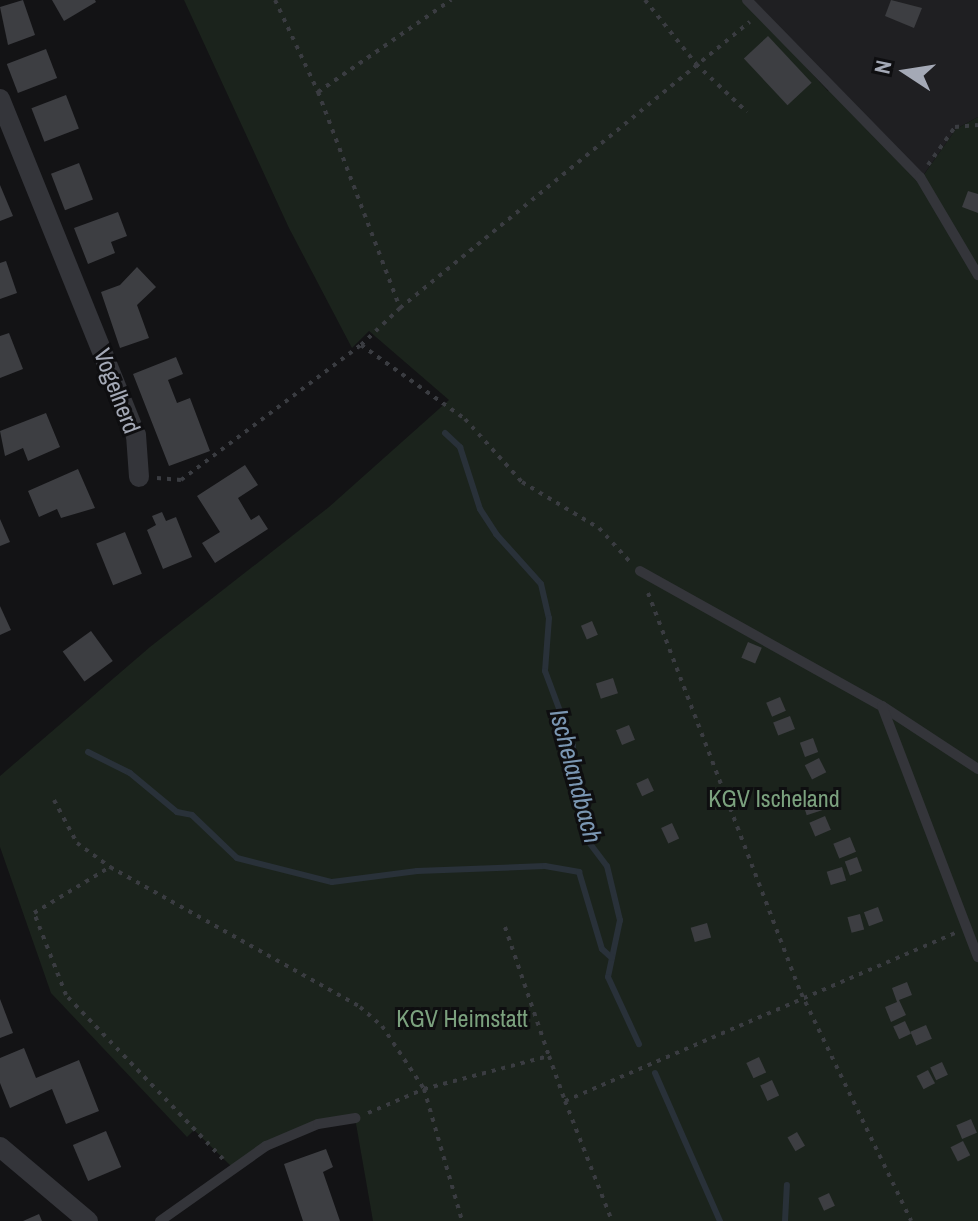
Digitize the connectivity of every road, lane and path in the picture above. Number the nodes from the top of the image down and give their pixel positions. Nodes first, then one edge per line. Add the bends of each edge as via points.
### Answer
1 (275, 0) edge
2 (451, 0) edge
3 (645, 0) edge
4 (747, 0) edge
5 (759, 15) junction
6 (696, 64) junction
7 (318, 92) junction
8 (0, 99) edge
9 (747, 112) dead end
10 (978, 125) edge
11 (920, 177) junction
12 (978, 275) edge
13 (400, 308) junction
14 (361, 345) junction
15 (139, 477) joint
16 (640, 571) junction
17 (882, 706) junction
18 (978, 769) edge
19 (54, 800) dead end
20 (110, 867) junction
21 (505, 927) dead end
22 (978, 928) edge
23 (965, 929) junction
24 (978, 957) edge
25 (803, 996) junction
26 (549, 1056) junction
27 (424, 1089) junction
28 (565, 1101) junction
29 (356, 1118) joint
30 (0, 1147) edge
31 (232, 1167) junction
32 (88, 1221) edge
33 (160, 1221) edge
34 (462, 1221) edge
35 (612, 1221) edge
36 (911, 1221) edge

1 - 7 path
2 - 7 path
3 - 6 path
4 - 5 lane
5 - 6 path
5 - 11 lane
6 - 9 path
6 - 13 path
7 - 13 path
8 - 15 street, Vogelherd via 136,435
10 - 11 path via 955,127
11 - 12 lane
13 - 14 path
14 - 15 path via 181,480
14 - 16 path via 465,419 522,482 599,528
16 - 17 lane
16 - 25 path
17 - 18 lane
17 - 23 lane
19 - 20 path via 77,843
20 - 27 path via 360,1007 403,1049
20 - 31 path via 34,913 66,995
21 - 26 path
22 - 23 lane
23 - 24 lane
23 - 25 path
25 - 28 path
25 - 36 path
26 - 27 path
26 - 28 path
27 - 29 path
27 - 34 path
28 - 35 path
29 - 31 lane via 291,1133
30 - 32 street
31 - 33 lane

